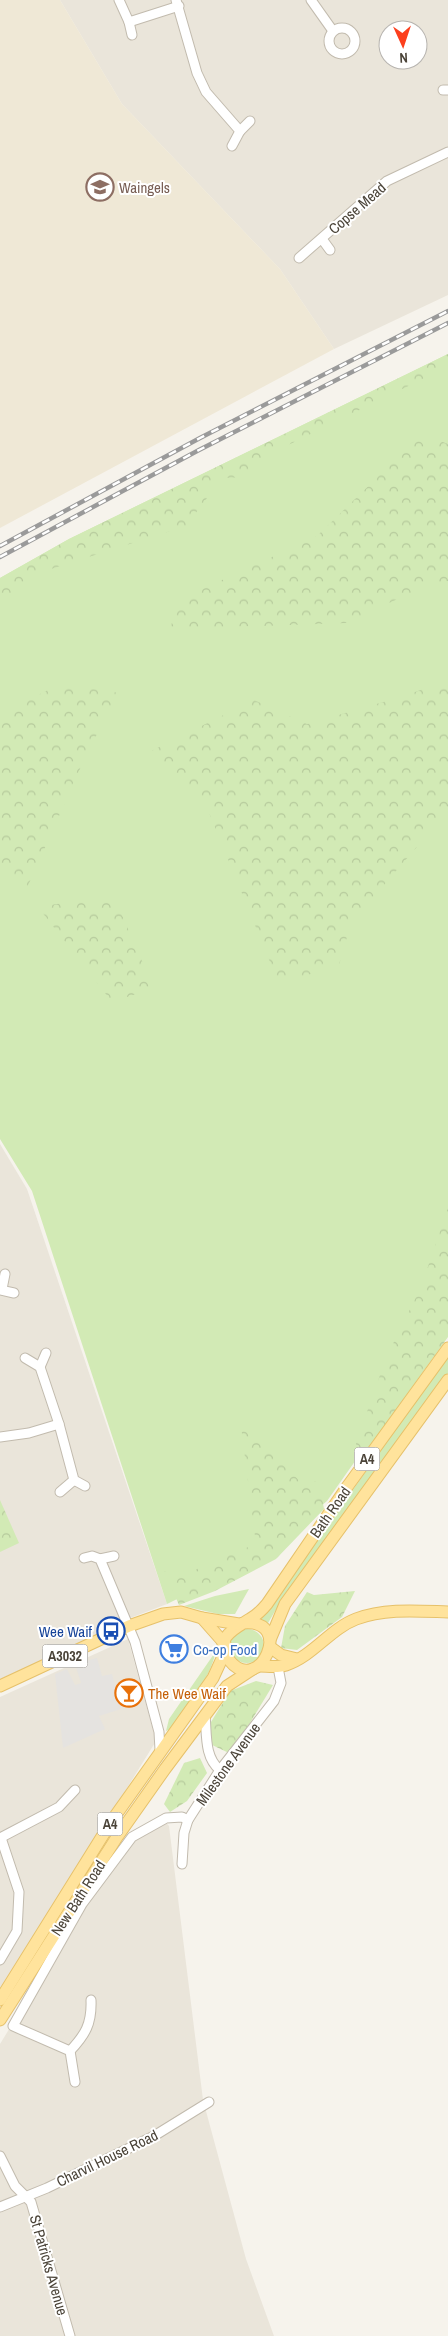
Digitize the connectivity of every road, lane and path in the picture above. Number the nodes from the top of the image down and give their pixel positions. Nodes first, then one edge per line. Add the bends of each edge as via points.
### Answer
1 (119, 0) edge
2 (311, 0) edge
3 (178, 3) edge
4 (129, 22) junction
5 (333, 31) dead end
6 (132, 35) dead end
7 (250, 121) dead end
8 (240, 131) junction
9 (232, 146) dead end
10 (448, 152) edge
11 (322, 239) junction
12 (330, 250) dead end
13 (299, 258) dead end
14 (5, 1274) dead end
15 (1, 1289) edge
16 (14, 1293) dead end
17 (448, 1348) edge
18 (46, 1353) dead end
19 (25, 1358) dead end
20 (40, 1367) junction
21 (448, 1380) edge
22 (59, 1424) junction
23 (0, 1437) edge
24 (74, 1480) junction
25 (86, 1486) dead end
26 (60, 1492) dead end
27 (114, 1556) dead end
28 (84, 1558) dead end
29 (100, 1559) junction
30 (448, 1612) edge
31 (202, 1618) junction
32 (241, 1624) junction
33 (129, 1626) junction
34 (270, 1643) junction
35 (225, 1648) junction
36 (297, 1659) junction
37 (258, 1666) junction
38 (278, 1667) junction
39 (0, 1686) edge
40 (206, 1715) junction
41 (160, 1750) junction
42 (220, 1770) junction
43 (75, 1790) dead end
44 (188, 1820) junction
45 (0, 1838) edge
46 (182, 1864) dead end
47 (0, 1960) edge
48 (0, 2000) edge
49 (91, 2000) dead end
50 (0, 2020) edge
51 (70, 2051) junction
52 (75, 2082) dead end
53 (209, 2102) dead end
54 (0, 2156) edge
55 (25, 2196) junction
56 (0, 2206) edge
57 (70, 2336) edge

1 - 4 street
2 - 5 street
3 - 4 street
3 - 8 street via 197,73 206,92
4 - 6 street
7 - 8 street
8 - 9 street
10 - 11 street, Copse Mead via 387,181
11 - 12 street, Copse Mead
11 - 13 street, Copse Mead
14 - 15 street
15 - 16 street
17 - 32 main road, Bath Road / A4 via 347,1487 268,1604
18 - 20 street
19 - 20 street
20 - 22 street
21 - 34 main road, Bath Road / A4 via 286,1604
22 - 23 street via 29,1434
22 - 24 street
24 - 25 street
24 - 26 street
27 - 29 street
28 - 29 street
29 - 33 street
30 - 36 main road via 396,1611 357,1619
31 - 32 main road, A3032
31 - 33 main road, A3032 via 174,1612
31 - 35 main road
32 - 34 main road via 253,1623 261,1627
32 - 35 main road, Bath Road / A4 via 230,1631
33 - 39 main road, A3032
33 - 41 street via 159,1732
34 - 36 main road via 281,1654
34 - 37 main road, Bath Road / A4 via 267,1657
35 - 37 main road via 230,1661 237,1666 248,1669
35 - 41 main road, New Bath Road / A4 via 213,1678
36 - 38 main road
37 - 38 main road
37 - 40 main road, New Bath Road / A4 via 227,1686
38 - 42 street, Milestone Avenue via 281,1683 274,1701
40 - 42 street via 206,1742 215,1766
40 - 50 main road, New Bath Road / A4 via 164,1768 117,1837
41 - 48 main road, New Bath Road / A4
42 - 44 street, Milestone Avenue
43 - 45 street via 59,1807
44 - 46 street, Milestone Avenue
44 - 51 street via 173,1816 166,1818 132,1837 82,1904 13,2026
45 - 47 street via 19,1892 16,1931
49 - 51 street via 85,2035
51 - 52 street
53 - 55 street, Charvil House Road via 154,2136
54 - 55 street, St Patricks Avenue
55 - 56 street, Charvil House Road
55 - 57 street, St Patricks Avenue via 31,2202

